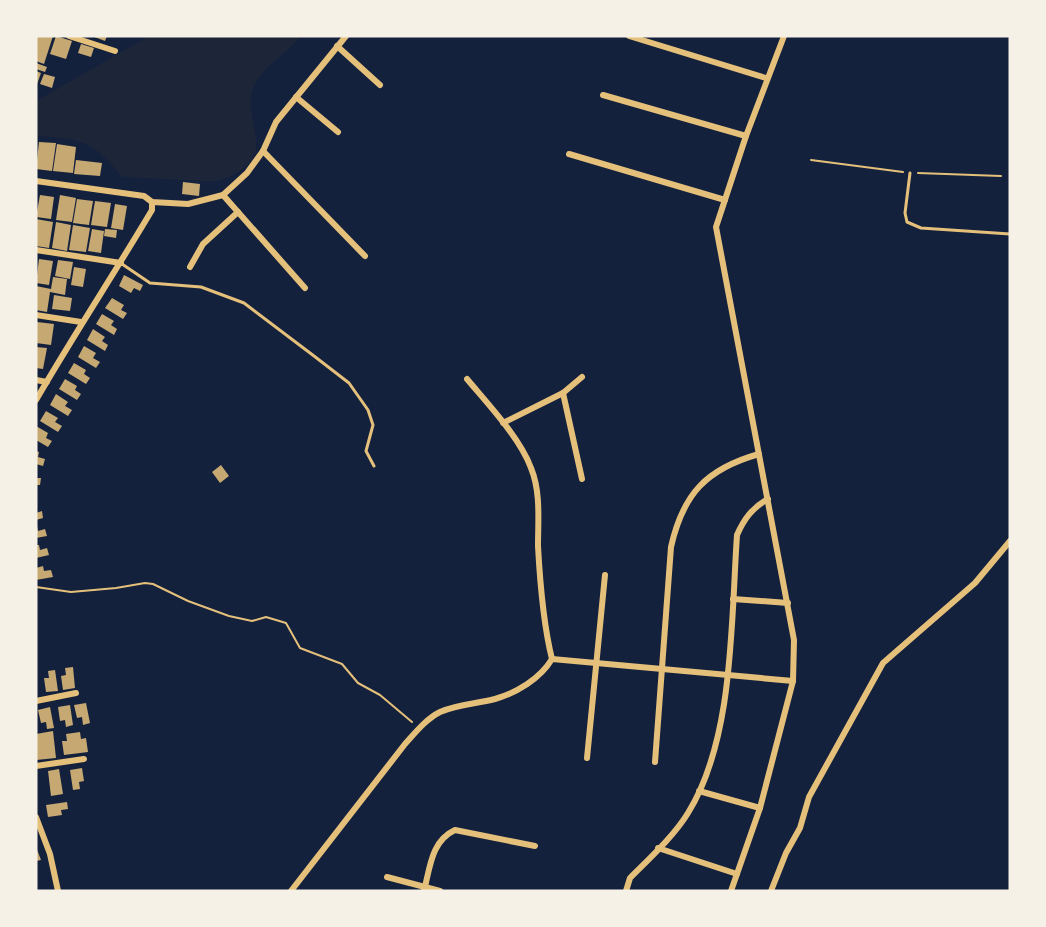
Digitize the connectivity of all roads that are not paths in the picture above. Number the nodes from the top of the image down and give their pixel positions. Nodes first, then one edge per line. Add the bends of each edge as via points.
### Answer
1 (69, 36) edge
2 (346, 36) edge
3 (629, 36) edge
4 (784, 36) edge
5 (338, 46) junction
6 (115, 51) dead end
7 (766, 78) junction
8 (380, 85) dead end
9 (603, 95) dead end
10 (296, 97) junction
11 (338, 132) dead end
12 (746, 136) junction
13 (263, 151) junction
14 (569, 154) dead end
15 (910, 173) dead end
16 (36, 181) edge
17 (223, 195) junction
18 (725, 200) junction
19 (152, 202) junction
20 (238, 212) junction
21 (1010, 234) edge
22 (36, 250) edge
23 (365, 256) dead end
24 (121, 263) junction
25 (190, 267) dead end
26 (305, 288) dead end
27 (36, 315) edge
28 (81, 322) junction
29 (582, 376) dead end
30 (467, 379) dead end
31 (36, 380) edge
32 (47, 382) junction
33 (563, 393) junction
34 (36, 400) edge
35 (503, 423) junction
36 (759, 454) junction
37 (374, 466) dead end
38 (582, 480) dead end
39 (768, 499) junction
40 (1010, 541) edge
41 (605, 575) dead end
42 (733, 599) junction
43 (788, 603) junction
44 (552, 659) junction
45 (596, 663) junction
46 (662, 669) junction
47 (727, 675) junction
48 (793, 681) junction
49 (76, 693) dead end
50 (36, 701) edge
51 (587, 758) dead end
52 (84, 759) dead end
53 (655, 762) dead end
54 (36, 766) edge
55 (699, 790) junction
56 (760, 808) junction
57 (36, 817) edge
58 (535, 846) dead end
59 (658, 848) junction
60 (737, 874) junction
61 (387, 877) dead end
62 (424, 889) edge
63 (58, 891) edge
64 (291, 891) edge
65 (440, 891) edge
66 (626, 891) edge
67 (731, 891) edge
68 (771, 891) edge

1 - 6 street
2 - 5 street
3 - 7 street
4 - 7 street
5 - 8 street
5 - 10 street
7 - 12 street
9 - 12 street
10 - 11 street
10 - 13 street via 276,122
12 - 18 street
13 - 17 street
13 - 23 street
14 - 18 street
15 - 21 lane via 907,222 921,228
16 - 19 street via 144,196
17 - 19 street via 188,204
17 - 20 street
18 - 36 street via 717,234
19 - 24 street via 152,210
20 - 25 street via 203,244
20 - 26 street
22 - 24 street
24 - 28 street
24 - 37 lane via 150,283 201,287 244,303 350,383 373,425 366,451
27 - 28 street
28 - 32 street
29 - 33 street
30 - 35 street
31 - 32 street
32 - 34 street
33 - 35 street
33 - 38 street
35 - 44 street via 528,460 536,487 539,572
36 - 39 street
36 - 46 street via 737,460 709,477 688,499 677,521 671,546
39 - 42 street via 744,519 737,535
39 - 43 street
40 - 68 street via 975,583 883,663 809,797 800,828
41 - 45 street
42 - 43 street
42 - 47 street
43 - 48 street via 794,640
44 - 45 street
44 - 64 street via 546,669 524,686 496,699 455,706 419,729
45 - 46 street
45 - 51 street
46 - 47 street
46 - 53 street
47 - 48 street
47 - 55 street via 715,746
48 - 56 street
49 - 50 street
52 - 54 street
55 - 56 street
55 - 59 street via 687,814
56 - 60 street
57 - 63 street
58 - 62 street via 455,830 438,842
59 - 60 street
59 - 66 street via 630,878
60 - 67 street
61 - 62 street
62 - 65 street

